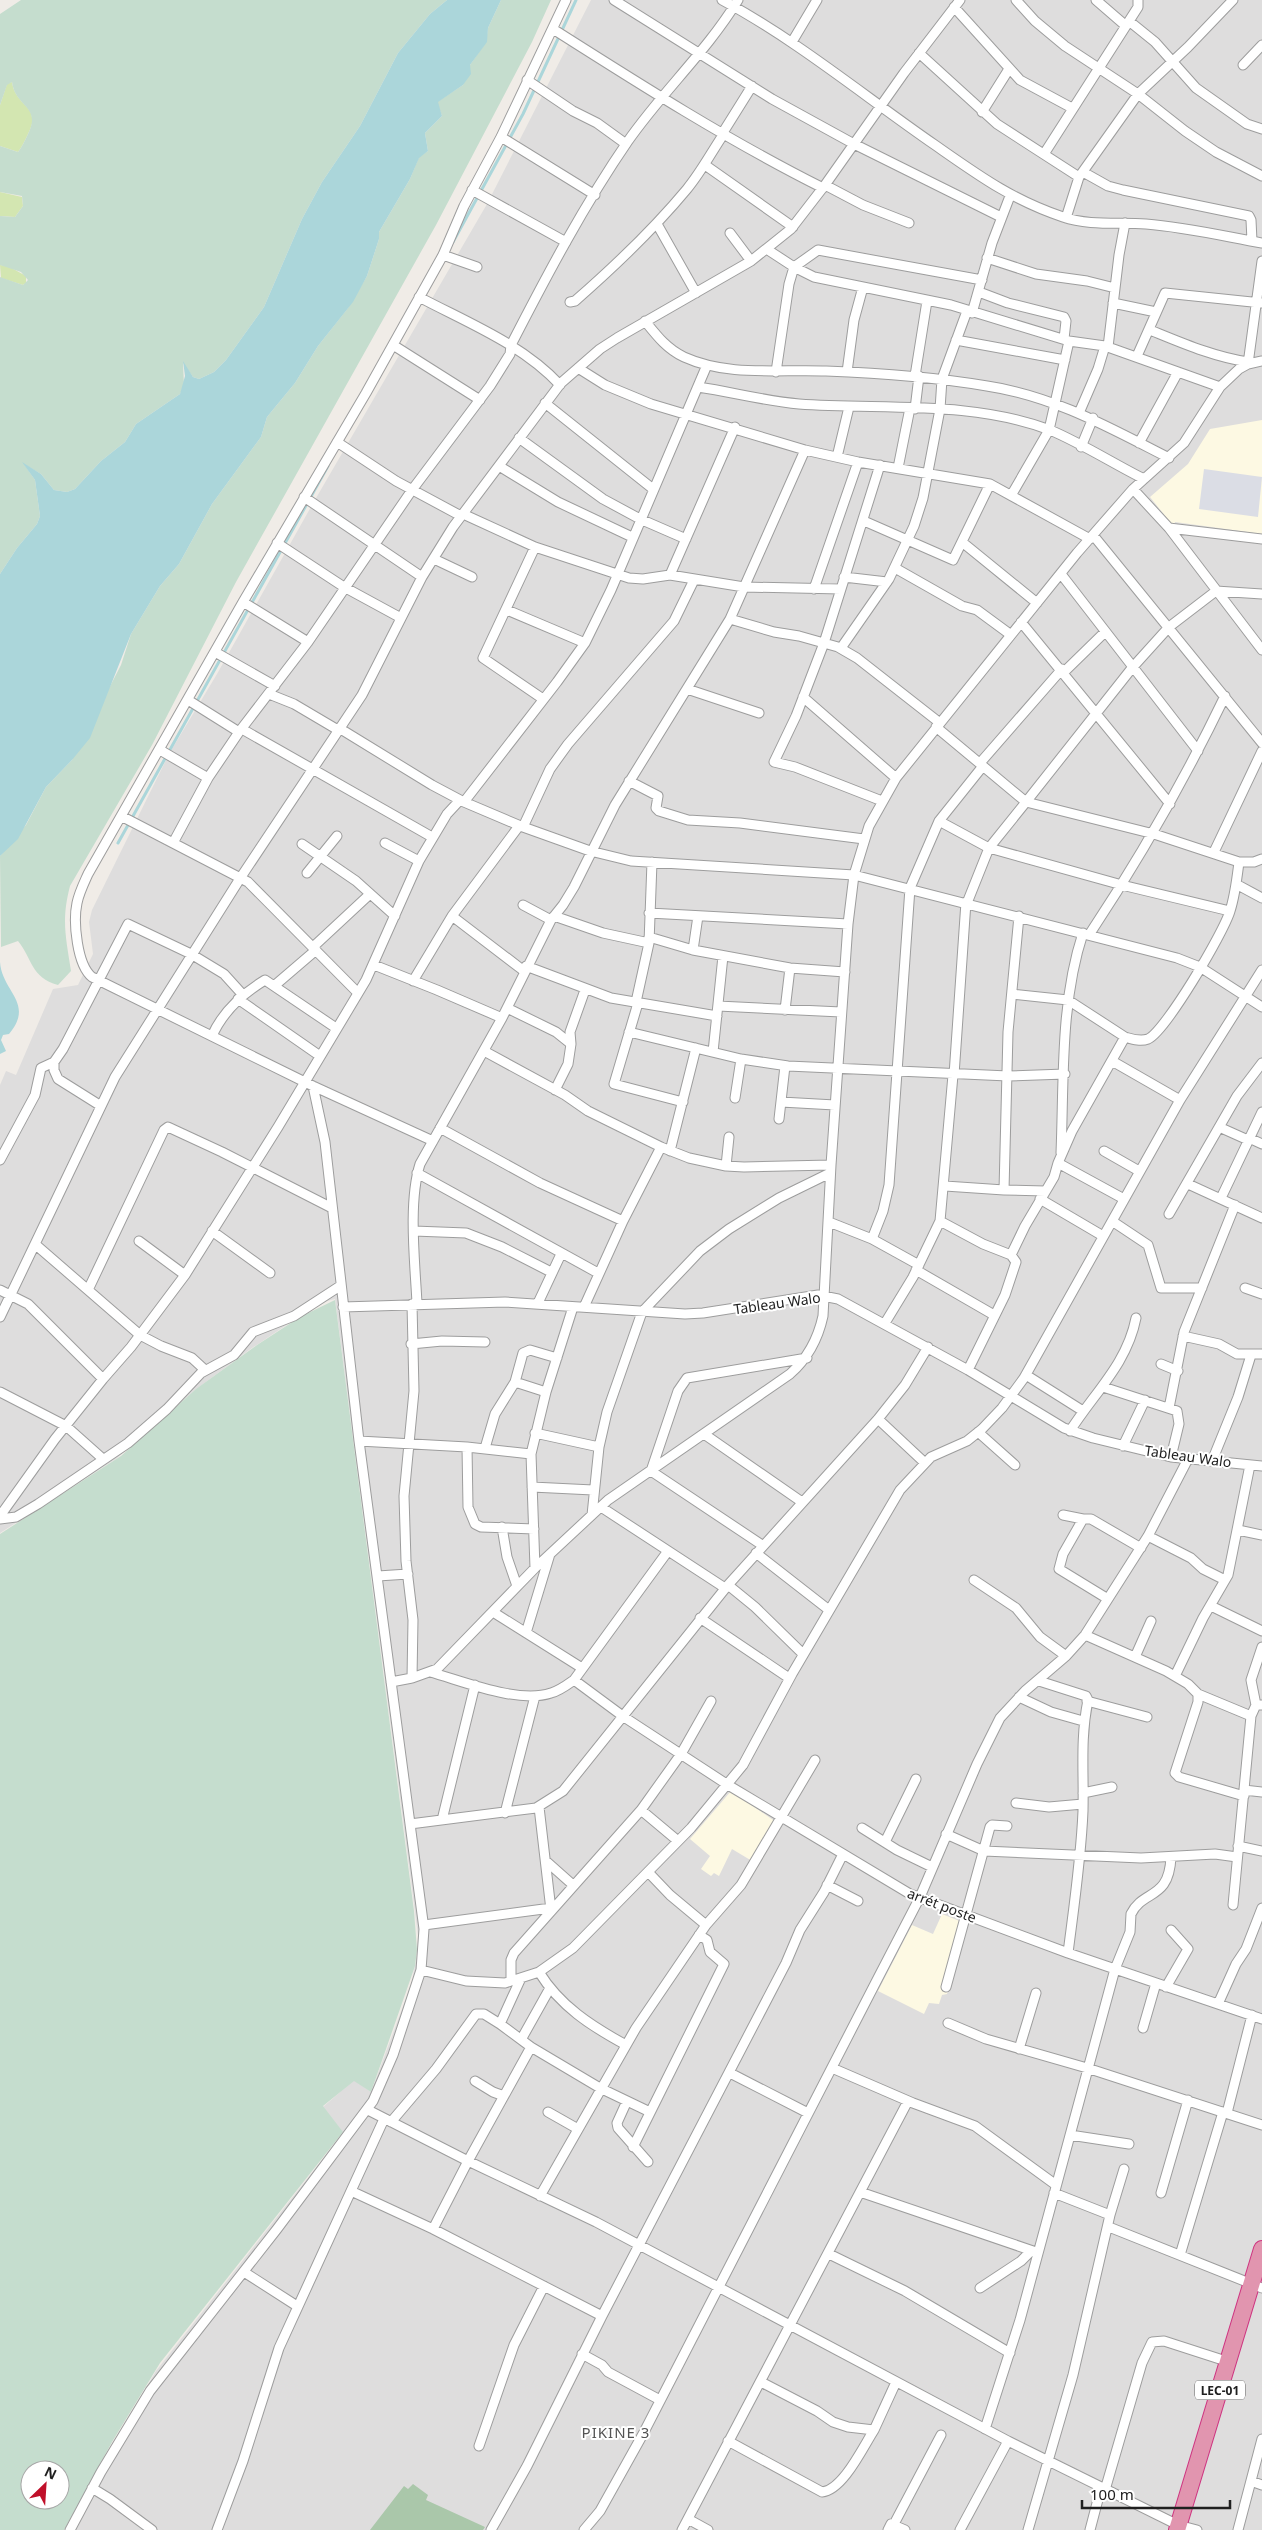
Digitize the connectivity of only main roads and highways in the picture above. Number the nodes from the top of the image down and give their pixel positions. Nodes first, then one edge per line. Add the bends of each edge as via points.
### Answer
1 (1262, 2249) edge
2 (1257, 2286) edge
3 (1178, 2527) edge

1 - 2 highway, LEC-01
2 - 3 highway, LEC-01 via 1229,2362

